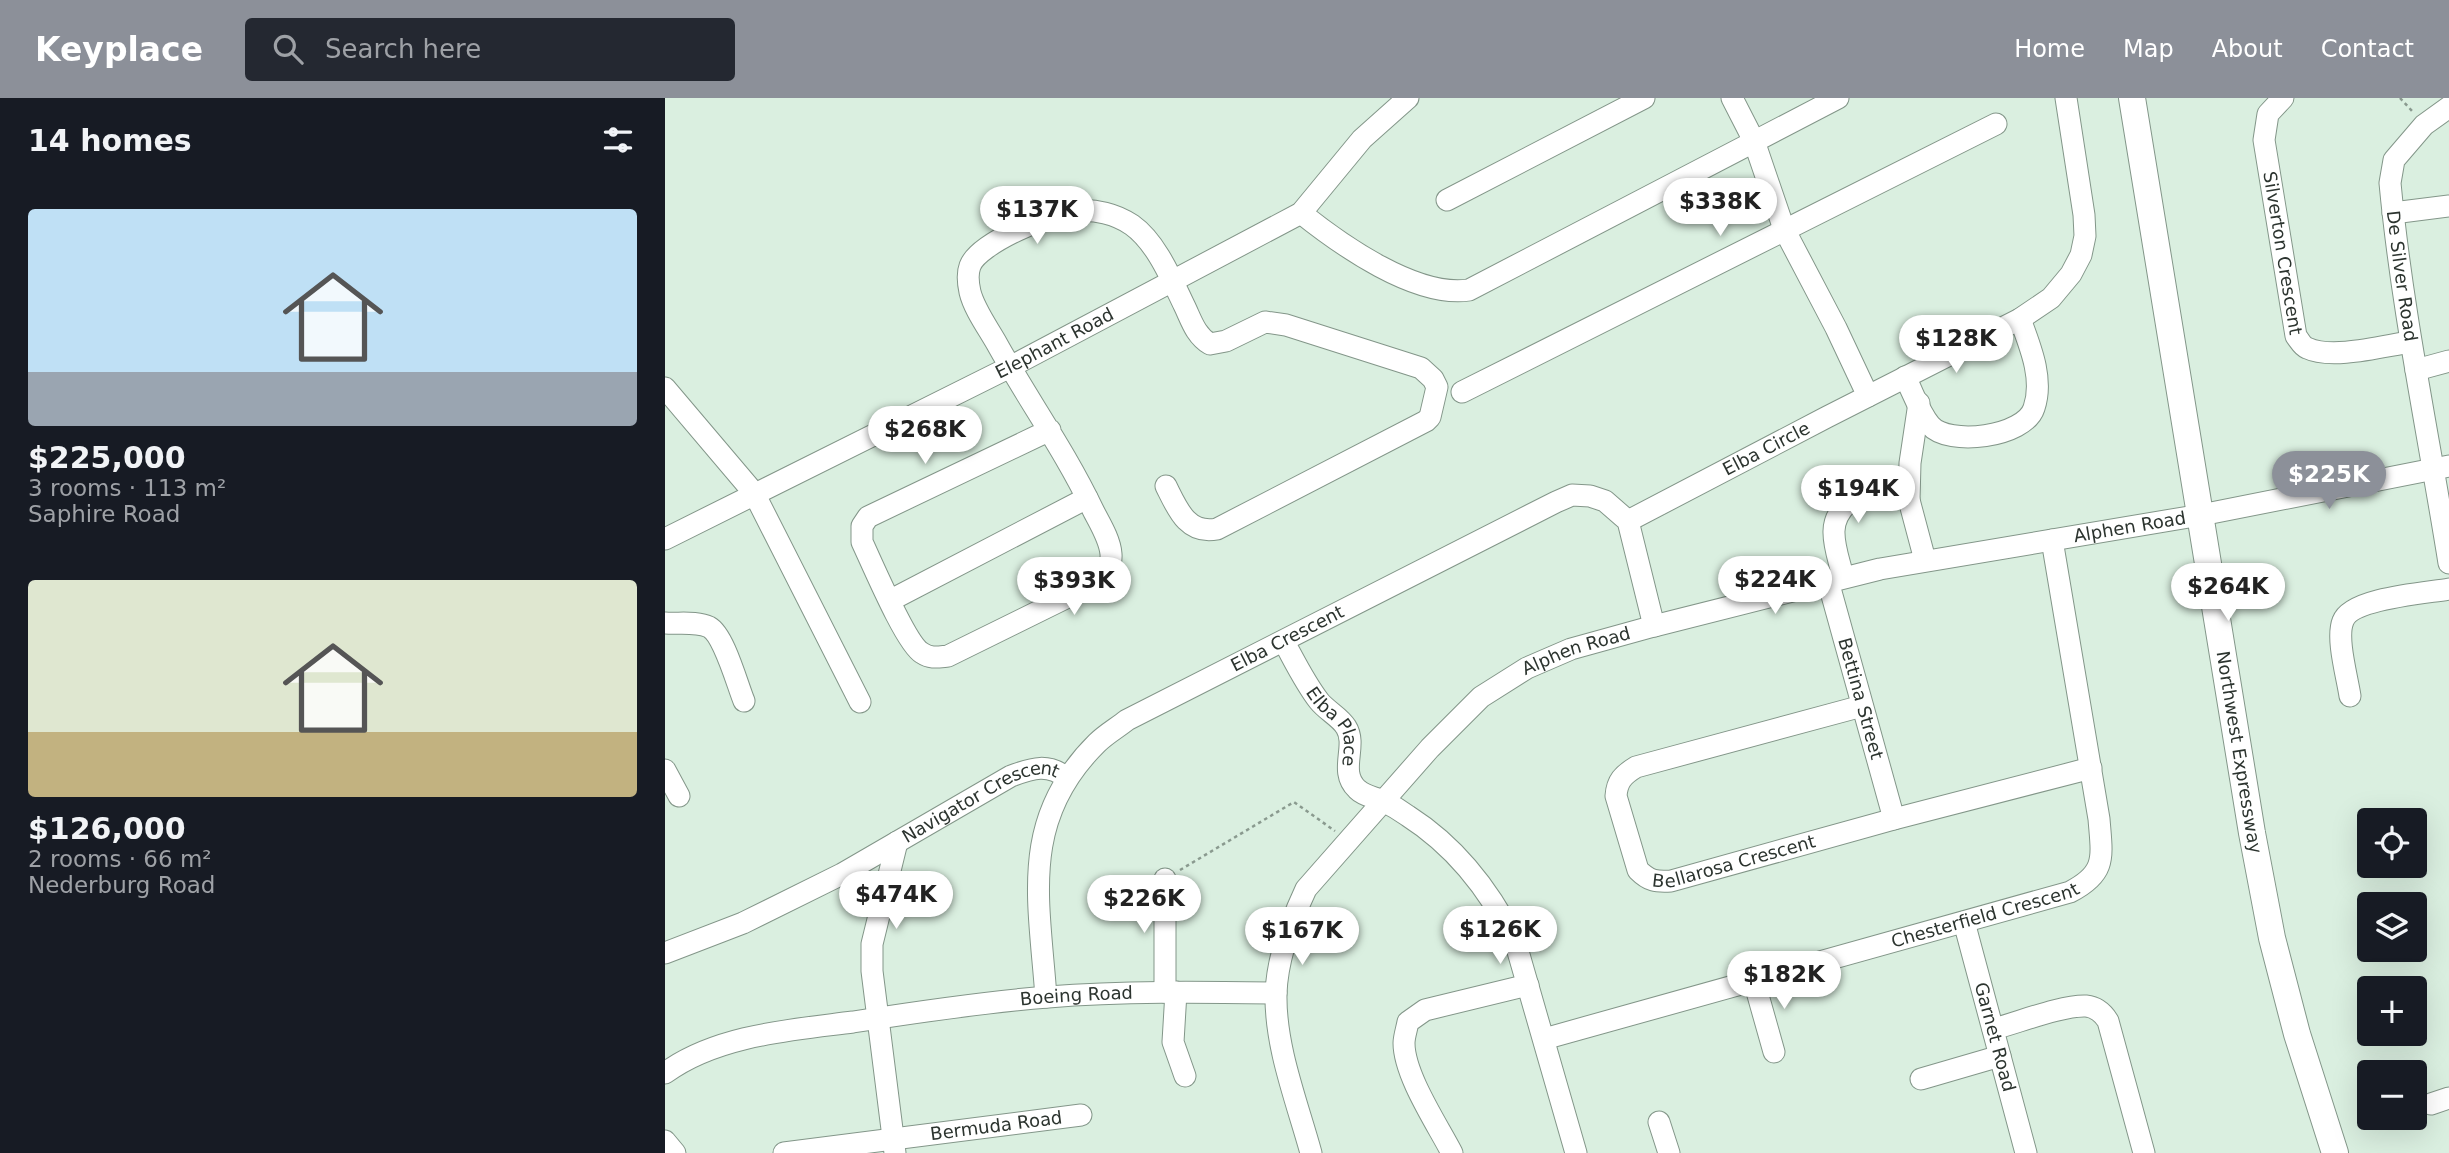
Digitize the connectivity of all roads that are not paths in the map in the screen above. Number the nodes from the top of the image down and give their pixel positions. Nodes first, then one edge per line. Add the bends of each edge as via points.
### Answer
1 (1408, 98) edge
2 (1644, 98) edge
3 (1732, 98) edge
4 (1837, 98) edge
5 (2066, 98) edge
6 (2120, 98) edge
7 (2132, 98) edge
8 (2283, 98) edge
9 (2449, 107) edge
10 (1996, 124) dead end
11 (1754, 141) junction
12 (1447, 200) dead end
13 (2449, 206) edge
14 (1301, 214) junction
15 (2393, 214) junction
16 (1784, 229) junction
17 (1173, 282) junction
18 (2020, 319) junction
19 (2410, 342) junction
20 (2449, 361) edge
21 (1010, 367) junction
22 (2416, 370) junction
23 (1905, 377) junction
24 (665, 388) edge
25 (1462, 392) dead end
26 (1868, 396) junction
27 (1919, 403) junction
28 (673, 408) edge
29 (1050, 430) junction
30 (2442, 467) edge
31 (1166, 486) dead end
32 (754, 493) junction
33 (1087, 498) junction
34 (1909, 500) junction
35 (2194, 516) junction
36 (1628, 521) junction
37 (665, 539) edge
38 (2052, 540) junction
39 (1925, 560) junction
40 (2449, 564) edge
41 (1835, 579) junction
42 (2449, 589) edge
43 (891, 600) junction
44 (665, 623) edge
45 (1654, 626) junction
46 (1284, 642) junction
47 (2350, 696) dead end
48 (744, 701) dead end
49 (860, 702) dead end
50 (1862, 706) junction
51 (2091, 768) junction
52 (665, 770) edge
53 (1067, 778) junction
54 (679, 796) dead end
55 (1383, 801) junction
56 (1894, 818) junction
57 (897, 842) junction
58 (1165, 879) road end
59 (1964, 922) junction
60 (665, 953) edge
61 (1754, 981) junction
62 (1528, 985) junction
63 (1170, 992) junction
64 (1276, 993) junction
65 (1046, 997) junction
66 (877, 1018) junction
67 (1993, 1030) junction
68 (1544, 1039) junction
69 (1774, 1052) dead end
70 (2000, 1056) junction
71 (665, 1073) edge
72 (1185, 1076) dead end
73 (1921, 1079) dead end
74 (1081, 1115) dead end
75 (1659, 1122) dead end
76 (665, 1141) edge
77 (894, 1146) edge
78 (1662, 1152) edge
79 (675, 1153) edge
80 (784, 1153) edge
81 (1311, 1153) edge
82 (1452, 1153) edge
83 (1576, 1153) edge
84 (2027, 1153) edge
85 (2144, 1153) edge
86 (2320, 1153) edge
87 (2335, 1153) edge

1 - 14 street, Elephant Road via 1361,139
2 - 12 street
3 - 11 street
4 - 11 street
5 - 18 street, Elba Circle via 2085,236 2071,274 2051,298
6 - 35 main road, Northwest Expressway
7 - 35 main road, Northwest Expressway
8 - 19 street, Silverton Crescent via 2269,114 2264,140 2296,336 2304,347 2335,353
9 - 15 street, De Silver Road via 2424,125 2394,160 2390,183
10 - 16 street
11 - 14 street via 1469,290 1457,292 1387,270
11 - 16 street
13 - 15 street
14 - 17 street, Elephant Road
15 - 19 street, De Silver Road
16 - 25 street
16 - 26 street
17 - 21 street, Elephant Road
17 - 21 street via 1147,239 1132,225 1094,210 1051,217 1009,235 970,264 967,281
17 - 31 street via 1198,334 1210,344 1265,322 1286,325 1421,368 1437,387 1426,421 1217,529 1200,530 1187,523
18 - 23 street, Elba Circle
18 - 27 street via 2037,393 2034,410 2025,422 2008,431 1957,437 1940,433 1929,424
19 - 22 street, De Silver Road
20 - 22 street
21 - 29 street
21 - 32 street, Elephant Road
22 - 30 street, De Silver Road
23 - 26 street, Elba Circle
23 - 27 street
24 - 28 street
26 - 36 street, Elba Circle
27 - 34 street
28 - 32 street
29 - 33 street
29 - 43 street via 868,517 862,526 862,542
30 - 35 street, Alphen Road
30 - 40 street, De Silver Road
32 - 37 street, Elephant Road
32 - 49 street
33 - 43 street
33 - 43 street via 1111,554 1108,570 1098,582 948,656 931,658 919,652 908,637
34 - 39 street
34 - 41 street, Bettina Street via 1878,489 1858,494 1842,510 1834,533
35 - 38 street, Alphen Road
35 - 86 main road, Northwest Expressway via 2243,858 2278,1009
35 - 87 main road, Northwest Expressway via 2272,938
36 - 45 street
36 - 46 street, Elba Crescent via 1605,501 1573,495
38 - 39 street, Alphen Road
38 - 51 street, Chesterfield Crescent
39 - 41 street, Alphen Road
41 - 45 street, Alphen Road
41 - 50 street, Bettina Street
42 - 47 street via 2367,603 2343,618 2340,633
44 - 48 street via 710,627 719,637
45 - 55 street, Alphen Road via 1560,654 1481,697
46 - 53 street, Elba Crescent via 1127,720 1098,742
46 - 55 street, Elba Place via 1310,690 1346,727 1350,780 1367,796
50 - 56 street, Bettina Street
50 - 56 street, Bellarosa Crescent via 1636,767 1617,785 1616,796 1638,870 1657,882
51 - 56 street, Bellarosa Crescent
51 - 59 street, Chesterfield Crescent via 2102,852 2099,868 2089,882 2070,892
52 - 54 street
53 - 57 street, Navigator Crescent via 1046,767 1031,768
53 - 65 street, Elba Crescent via 1046,819 1039,849
55 - 62 street via 1412,818 1475,876 1515,941
55 - 64 street, Alphen Road via 1306,890 1284,947
57 - 60 street, Navigator Crescent via 744,923
57 - 66 street via 871,944
58 - 63 street
59 - 61 street, Chesterfield Crescent
59 - 67 street, Garnet Road
61 - 68 street, Chesterfield Crescent
61 - 69 street
62 - 68 street
62 - 82 street via 1425,1010 1408,1022 1404,1043 1408,1064
63 - 64 street, Boeing Road
63 - 65 street, Boeing Road
63 - 72 street via 1173,1042
64 - 81 street, Alphen Road via 1280,1037
65 - 66 street, Boeing Road
66 - 71 street, Boeing Road via 777,1032 713,1048
66 - 77 street
67 - 70 street, Garnet Road
67 - 85 street via 2071,1007 2103,1013
68 - 83 street
70 - 73 street
70 - 84 street, Garnet Road
74 - 77 street, Bermuda Road
75 - 78 street
76 - 79 street
77 - 80 street, Bermuda Road

